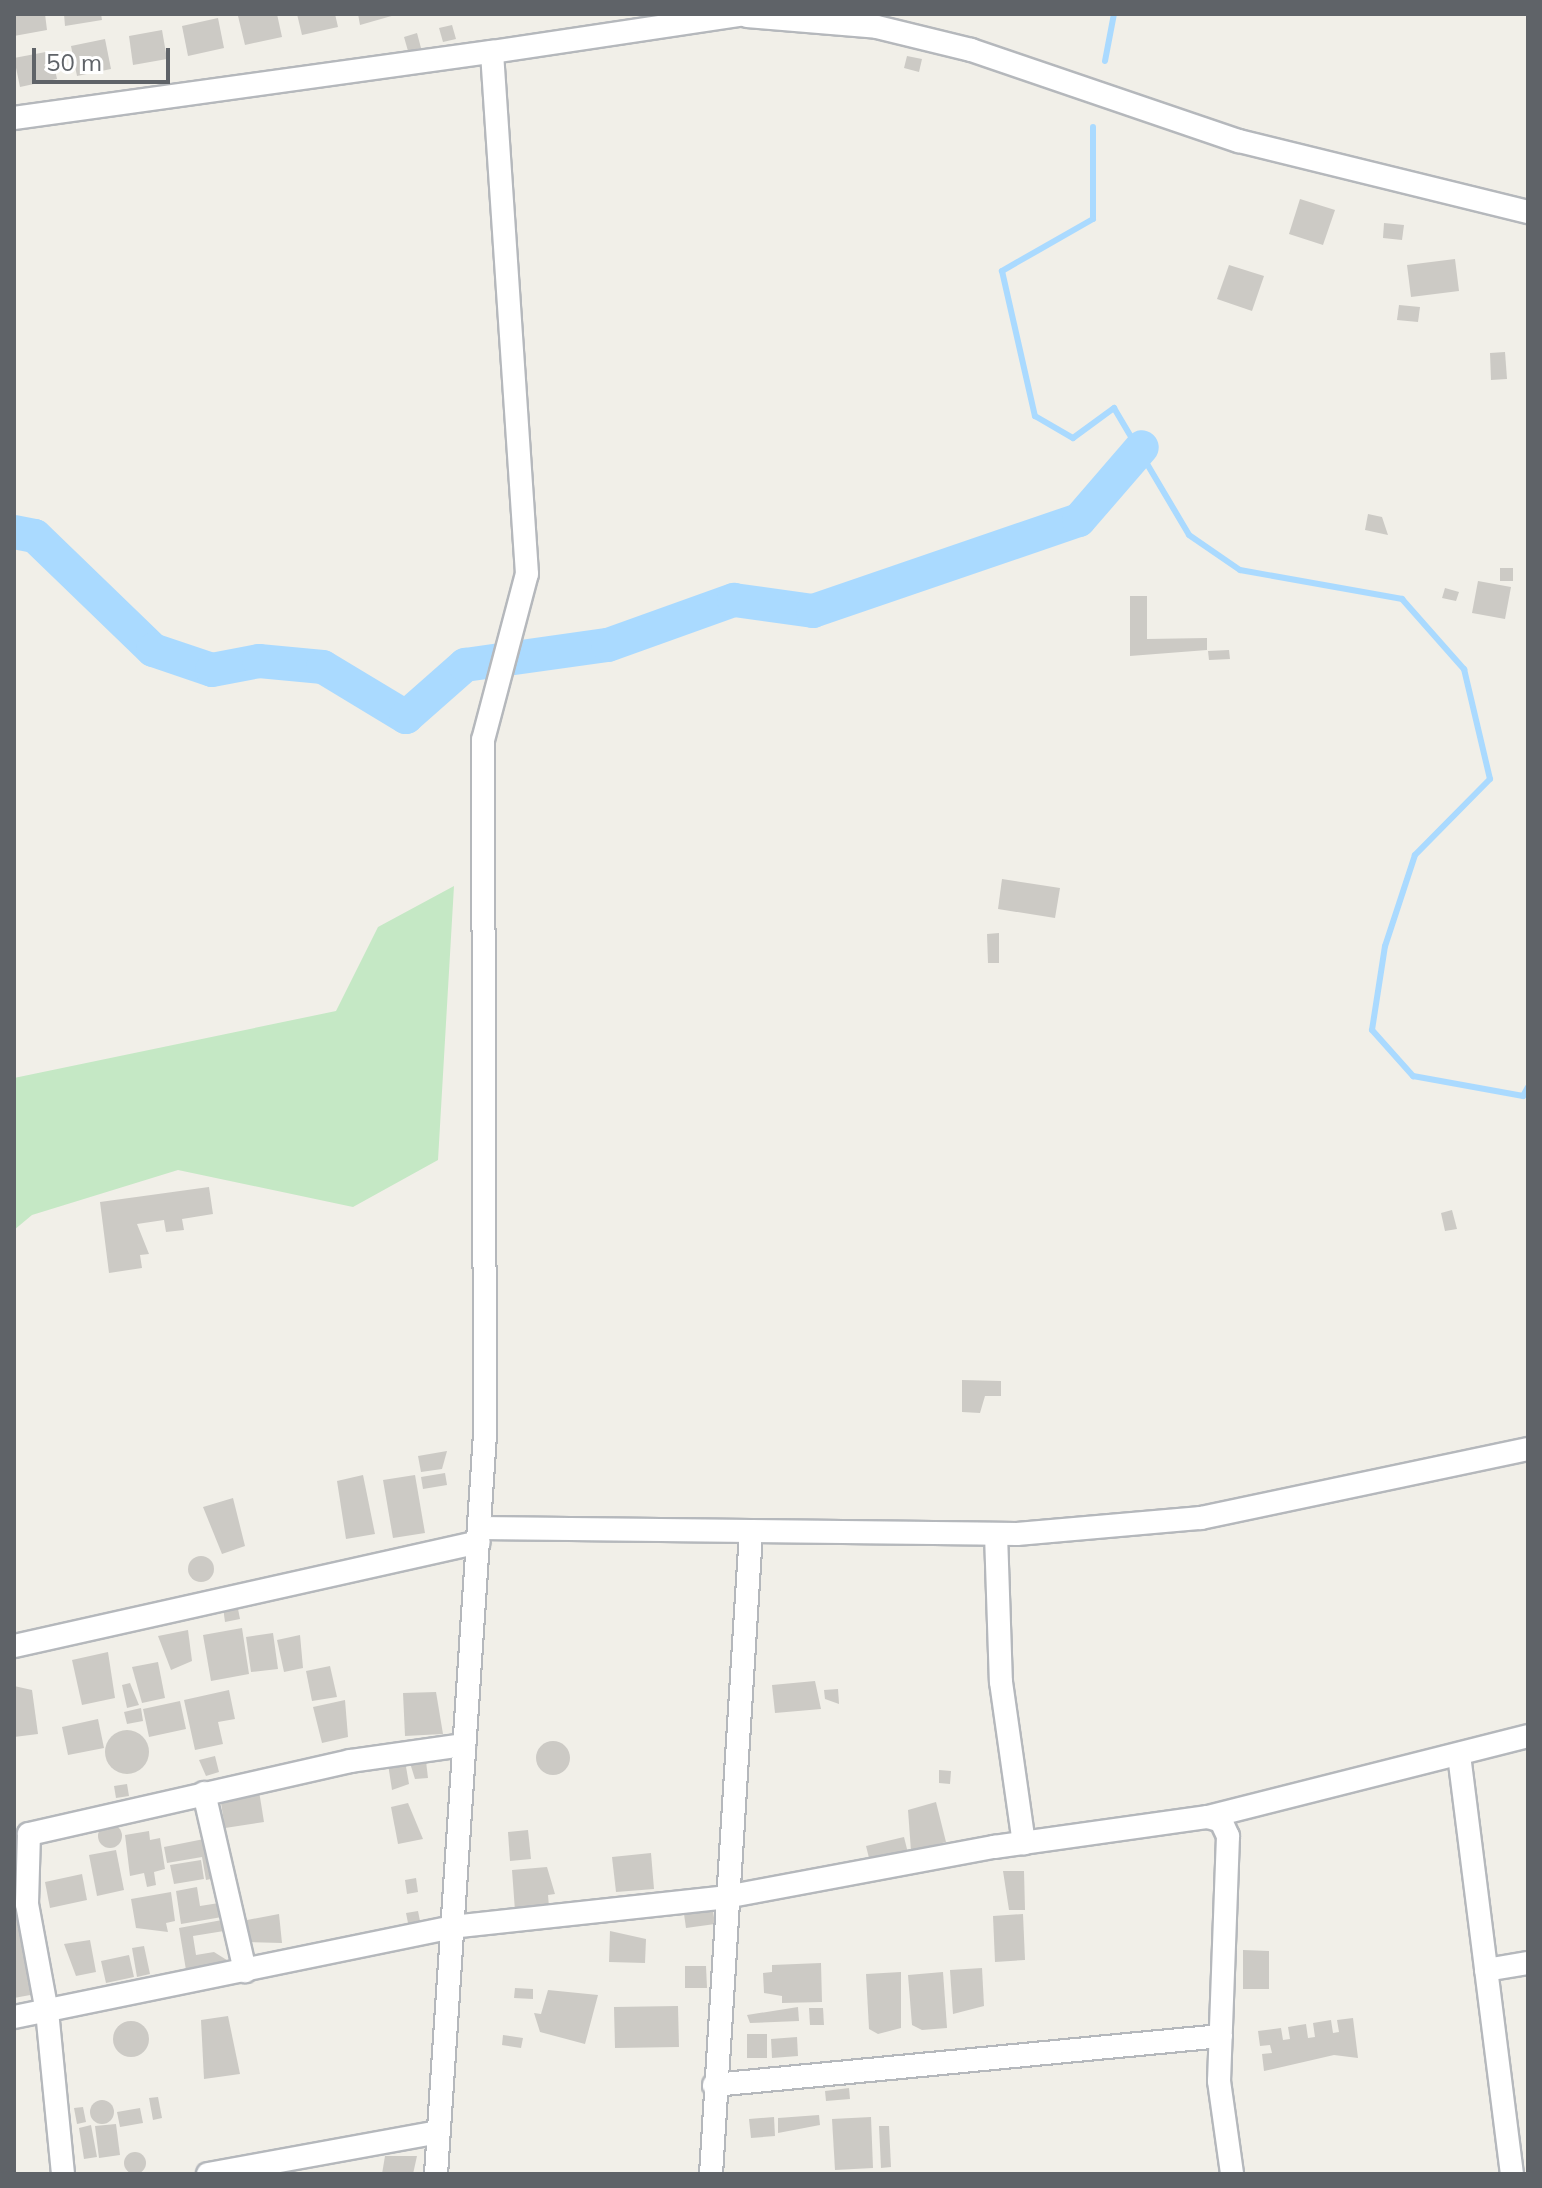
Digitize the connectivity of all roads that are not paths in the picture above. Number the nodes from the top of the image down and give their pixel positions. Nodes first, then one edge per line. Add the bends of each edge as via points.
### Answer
1 (747, 15) edge
2 (492, 52) junction
3 (14, 118) edge
4 (1528, 212) edge
5 (1528, 1449) edge
6 (751, 1532) junction
7 (996, 1534) junction
8 (479, 1535) junction
9 (14, 1646) edge
10 (1528, 1736) edge
11 (464, 1745) junction
12 (1459, 1755) junction
13 (204, 1793) junction
14 (1208, 1817) junction
15 (1024, 1843) junction
16 (726, 1897) junction
17 (452, 1927) junction
18 (1528, 1963) edge
19 (1486, 1970) junction
20 (245, 1971) junction
21 (47, 2012) junction
22 (14, 2017) edge
23 (1221, 2036) junction
24 (714, 2085) junction
25 (438, 2132) junction
26 (63, 2174) edge
27 (208, 2174) edge
28 (436, 2174) edge
29 (711, 2174) edge
30 (1232, 2174) edge
31 (1512, 2174) edge

1 - 2 street
1 - 4 street via 877,27 971,50 1239,141
2 - 3 street
2 - 8 street via 527,574 483,740 485,1434
5 - 7 street via 1201,1518
6 - 7 street
6 - 8 street via 532,1523
6 - 16 street
7 - 15 street via 1001,1682
8 - 9 street
8 - 11 street
10 - 12 street
11 - 13 street
11 - 17 street
12 - 14 street
12 - 19 street
13 - 20 street
13 - 21 street via 29,1834 27,1904
14 - 15 street
14 - 23 street via 1221,1821 1228,1836
15 - 16 street
16 - 17 street
16 - 24 street
17 - 20 street
17 - 25 street
18 - 19 street
19 - 31 street
20 - 21 street
21 - 22 street
21 - 26 street
23 - 24 street
23 - 30 street
24 - 29 street
25 - 27 street
25 - 28 street

